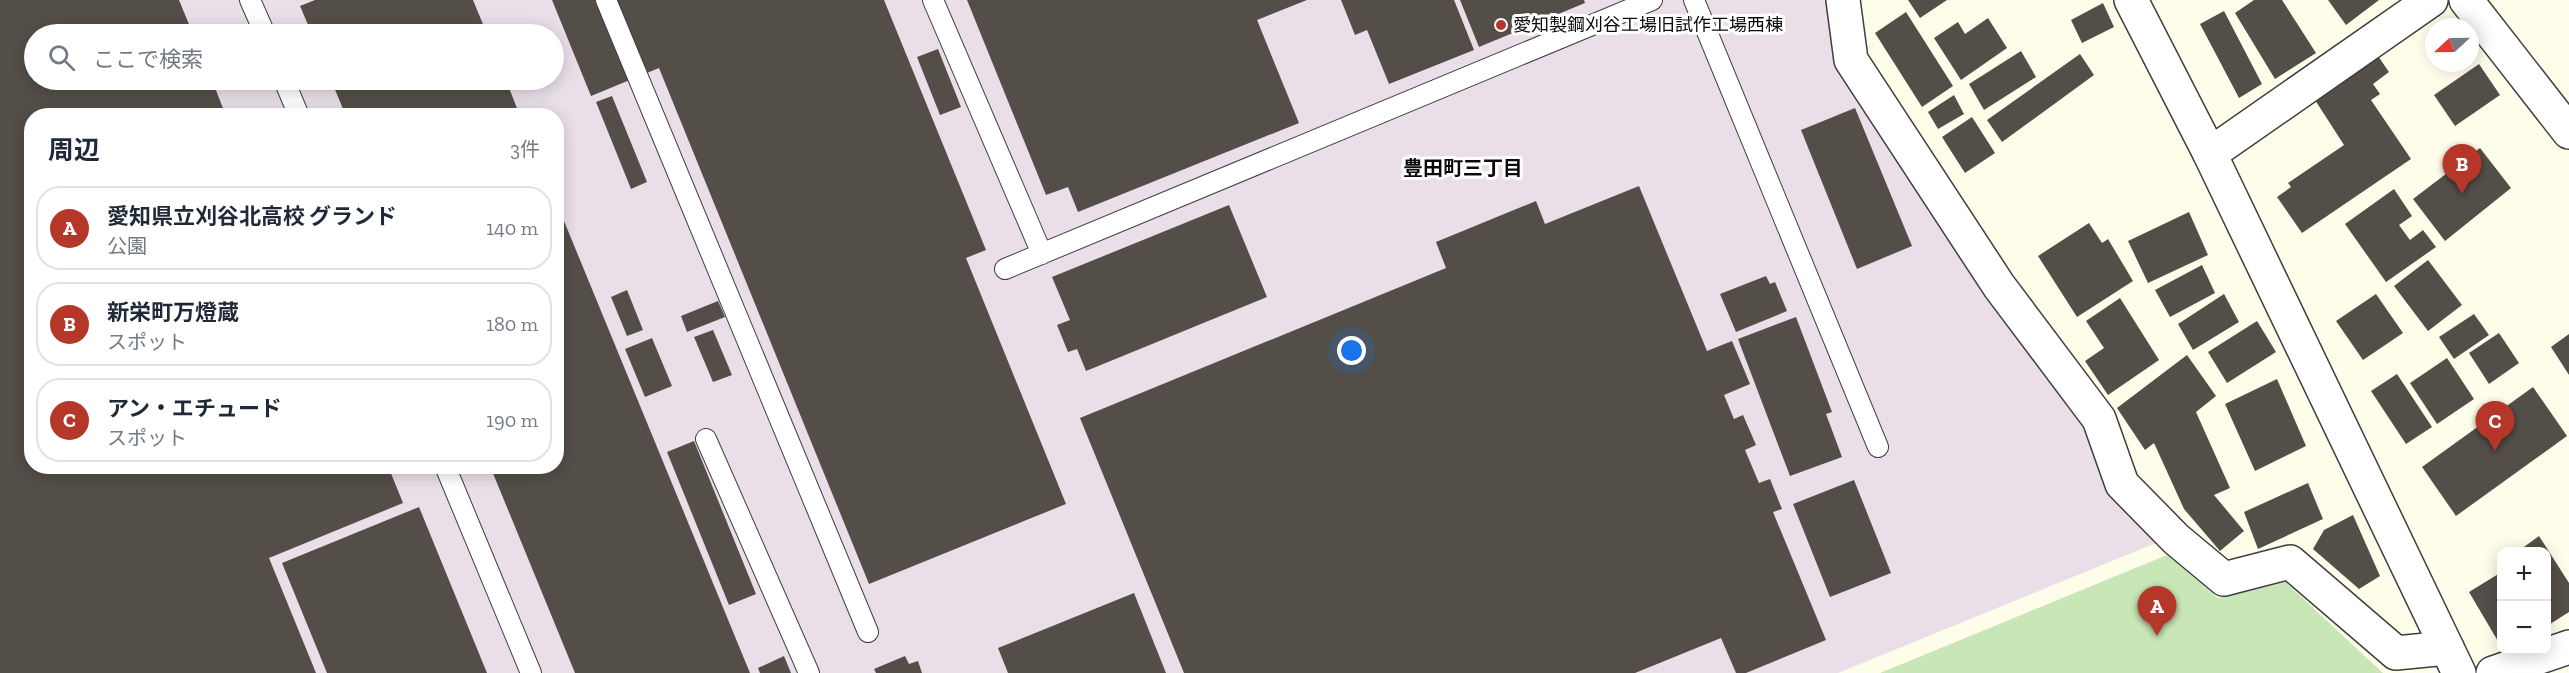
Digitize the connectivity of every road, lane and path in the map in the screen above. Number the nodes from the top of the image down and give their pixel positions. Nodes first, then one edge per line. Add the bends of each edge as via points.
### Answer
1 (250, 0) edge
2 (606, 0) edge
3 (933, 0) edge
4 (1652, 0) edge
5 (1694, 0) edge
6 (1843, 0) edge
7 (2131, 0) edge
8 (2431, 0) edge
9 (2466, 0) edge
10 (261, 24) edge
11 (288, 90) edge
12 (296, 108) edge
13 (2569, 132) edge
14 (2210, 154) junction
15 (1042, 254) junction
16 (1005, 269) dead end
17 (706, 439) dead end
18 (1878, 447) dead end
19 (448, 474) edge
20 (868, 632) dead end
21 (2569, 647) edge
22 (2453, 661) edge
23 (531, 673) edge
24 (809, 673) edge
25 (2493, 673) edge

1 - 10 lane
2 - 20 lane
3 - 15 lane
4 - 15 lane
5 - 18 lane
6 - 22 street via 1851,60 1999,286 2099,419 2122,484 2176,539 2224,579 2290,562 2396,652
7 - 14 street
8 - 14 street
9 - 13 street
11 - 12 lane
14 - 22 street
15 - 16 lane
17 - 24 lane
19 - 23 lane
21 - 25 street

